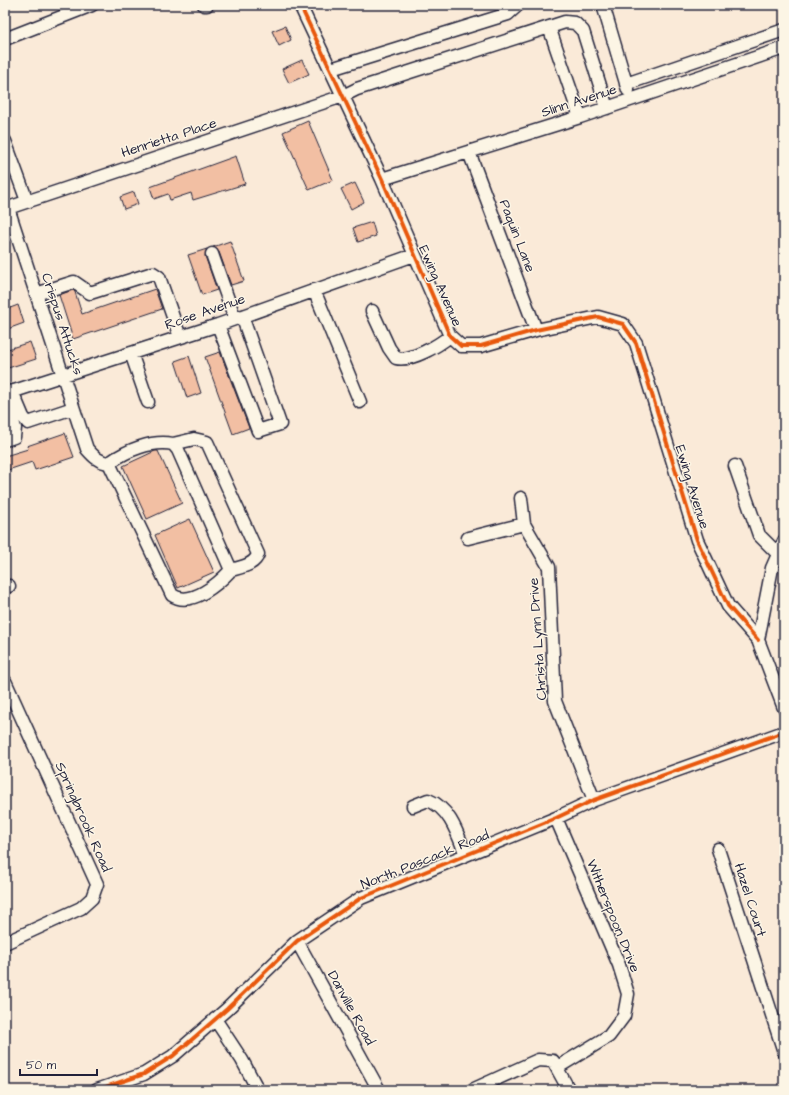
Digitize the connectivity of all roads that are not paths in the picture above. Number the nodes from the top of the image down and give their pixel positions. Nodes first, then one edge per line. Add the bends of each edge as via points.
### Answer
1 (92, 5) edge
2 (204, 5) edge
3 (207, 5) edge
4 (300, 5) edge
5 (518, 5) edge
6 (603, 5) edge
7 (549, 27) junction
8 (784, 30) edge
9 (5, 39) edge
10 (784, 48) edge
11 (331, 69) junction
12 (626, 84) junction
13 (343, 96) junction
14 (631, 100) junction
15 (607, 108) junction
16 (580, 117) junction
17 (5, 140) edge
18 (469, 152) junction
19 (382, 179) junction
20 (27, 201) junction
21 (7, 208) edge
22 (212, 254) dead end
23 (414, 255) junction
24 (314, 290) junction
25 (36, 294) junction
26 (372, 311) dead end
27 (239, 317) junction
28 (218, 325) junction
29 (536, 330) junction
30 (450, 336) junction
31 (180, 337) junction
32 (131, 353) junction
33 (62, 375) junction
34 (7, 394) edge
35 (148, 402) dead end
36 (360, 402) dead end
37 (73, 408) junction
38 (5, 440) edge
39 (173, 444) junction
40 (109, 463) junction
41 (735, 466) dead end
42 (521, 498) dead end
43 (524, 524) junction
44 (468, 538) dead end
45 (784, 542) edge
46 (778, 554) junction
47 (231, 570) junction
48 (758, 640) junction
49 (5, 681) edge
50 (784, 708) edge
51 (784, 732) edge
52 (594, 800) junction
53 (413, 806) dead end
54 (556, 818) junction
55 (718, 849) dead end
56 (466, 855) junction
57 (297, 942) junction
58 (5, 943) edge
59 (215, 1019) junction
60 (780, 1025) edge
61 (784, 1052) edge
62 (558, 1067) junction
63 (131, 1085) edge
64 (97, 1090) edge
65 (258, 1090) edge
66 (379, 1090) edge
67 (472, 1090) edge
68 (570, 1090) edge

1 - 9 street
2 - 3 street
4 - 11 street, Ewing Avenue
5 - 11 street via 508,14
6 - 12 street
7 - 13 street, Henrietta Place via 357,89
7 - 15 street, Henrietta Place via 565,22 575,23 583,31
7 - 16 street
8 - 12 street
10 - 14 street, Slinn Avenue
11 - 13 street, Ewing Avenue
12 - 14 street
13 - 19 street, Ewing Avenue
13 - 20 street, Henrietta Place
14 - 15 street, Slinn Avenue
15 - 16 street, Slinn Avenue
16 - 18 street, Slinn Avenue
17 - 20 street
18 - 19 street, Slinn Avenue
18 - 29 street, Paquin Lane
19 - 23 street, Ewing Avenue
20 - 21 street, Henrietta Place
21 - 25 street, Crispus Attucks
22 - 27 street
23 - 24 street, Rose Avenue
23 - 30 street, Ewing Avenue
24 - 27 street, Rose Avenue
24 - 36 street
25 - 31 street via 74,282 90,293 153,273 159,277
25 - 33 street, Crispus Attucks
26 - 30 street via 396,358 432,349
27 - 28 street, Rose Avenue
27 - 28 street via 280,424 258,431
28 - 31 street, Rose Avenue
29 - 30 street, Ewing Avenue via 481,346 461,346
29 - 48 street, Ewing Avenue via 598,317 623,324 636,343 697,540 728,606
31 - 32 street, Rose Avenue
32 - 33 street, Rose Avenue
32 - 35 street
33 - 34 street, Rose Avenue
33 - 37 street, Crispus Attucks
34 - 37 street via 28,423
34 - 38 street via 15,428 14,437
37 - 40 street, Crispus Attucks via 87,449 94,457
39 - 40 street via 152,443
39 - 47 street via 178,450
39 - 47 street via 194,438 207,442 258,554 251,563
40 - 47 street via 172,596 182,600 190,598 217,585
41 - 46 street via 759,535
42 - 43 street, Christa Lynn Drive
43 - 44 street
43 - 52 street, Christa Lynn Drive via 549,567 555,701
45 - 46 street
46 - 48 street via 772,568
48 - 50 street
49 - 58 street, Springbrook Road via 97,884 92,898 81,908
51 - 52 street, North Pascack Road
52 - 54 street, North Pascack Road
53 - 56 street via 428,800 435,803 455,827
54 - 56 street, North Pascack Road
54 - 62 street, Witherspoon Drive via 619,965 628,994 624,1016 609,1036
55 - 60 street, Hazel Court
56 - 57 street, North Pascack Road via 361,898
57 - 59 street, North Pascack Road
57 - 66 street, Danville Road
59 - 63 street, North Pascack Road via 173,1056
59 - 65 street
60 - 61 street, Hazel Court
62 - 67 street via 553,1061 538,1060
62 - 68 street
63 - 64 street, North Pascack Road

